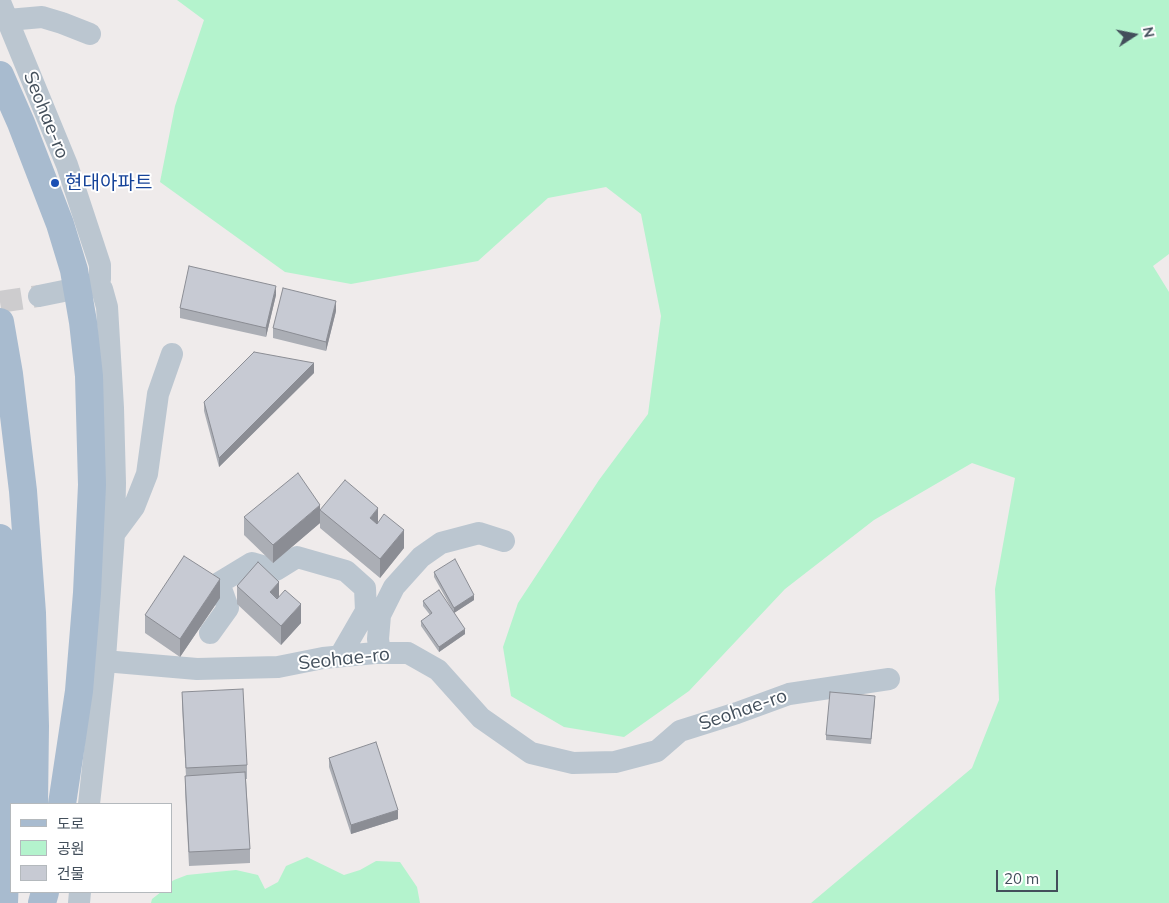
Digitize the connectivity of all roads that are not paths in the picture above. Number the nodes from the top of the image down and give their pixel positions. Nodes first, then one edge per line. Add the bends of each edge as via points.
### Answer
1 (4, 11) edge
2 (90, 34) dead end
3 (0, 75) edge
4 (87, 287) junction
5 (39, 296) tunnel mouth
6 (0, 322) edge
7 (172, 354) dead end
8 (114, 534) junction
9 (0, 538) edge
10 (504, 541) dead end
11 (210, 633) dead end
12 (380, 653) junction
13 (340, 656) junction
14 (104, 661) junction
15 (889, 679) dead end
16 (34, 803) edge
17 (62, 803) edge
18 (89, 803) edge
19 (4, 903) edge

1 - 2 street via 42,17
1 - 4 street, Seohae-ro via 67,165 100,265 100,279
3 - 4 main road via 60,224 74,270
4 - 5 street
4 - 8 street via 102,289 106,300 115,483
4 - 17 main road via 83,322 89,376 92,484 87,593 79,691
6 - 16 main road via 23,491 32,614
7 - 8 street via 158,394 147,474 134,507
8 - 14 street
9 - 19 main road via 9,697
10 - 12 street via 479,533 441,543 421,557 394,587 380,615
11 - 13 street via 228,608 219,583 252,563 276,570 296,557 346,571 365,588 366,612
12 - 13 street, Seohae-ro
12 - 15 street, Seohae-ro via 408,653 438,670 481,718 531,753 573,763 615,762 657,751 680,731 790,694
13 - 14 street, Seohae-ro via 278,667 197,670
14 - 18 street

